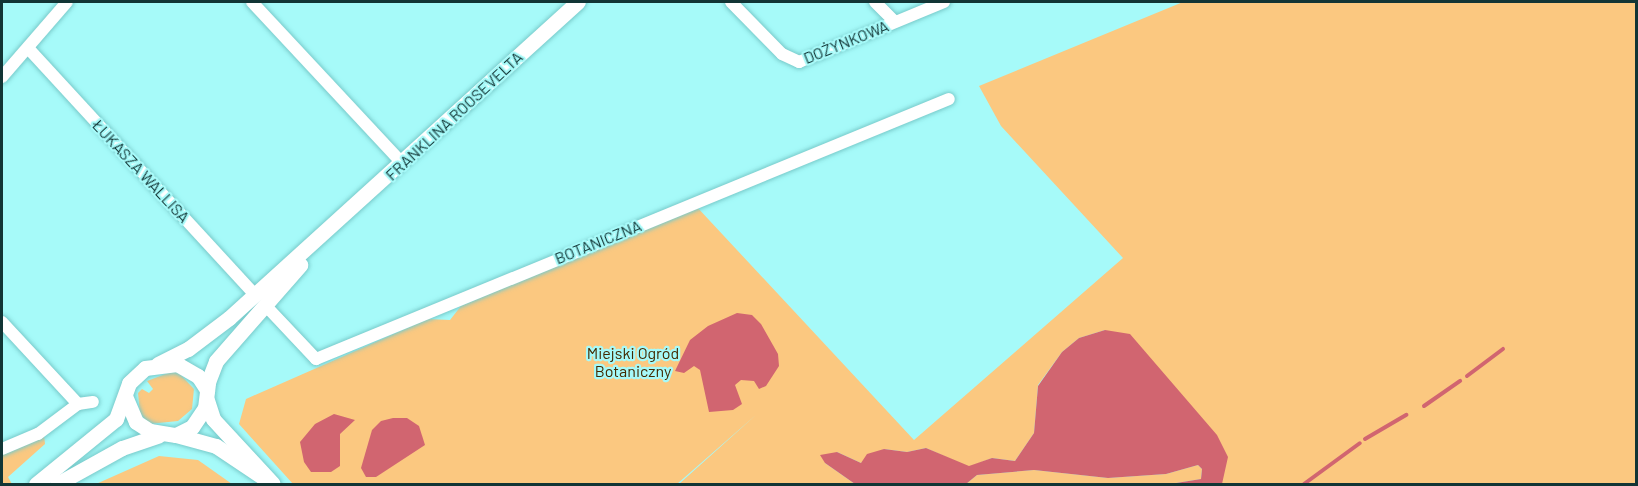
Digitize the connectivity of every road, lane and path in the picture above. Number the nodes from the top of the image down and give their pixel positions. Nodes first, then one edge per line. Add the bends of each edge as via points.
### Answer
1 (67, 2) edge
2 (252, 2) edge
3 (578, 2) edge
4 (731, 2) edge
5 (875, 2) edge
6 (944, 2) edge
7 (895, 22) junction
8 (28, 48) junction
9 (2, 76) edge
10 (949, 99) dead end
11 (402, 163) junction
12 (329, 231) junction
13 (255, 294) junction
14 (266, 306) junction
15 (2, 322) edge
16 (158, 364) junction
17 (207, 395) junction
18 (125, 396) junction
19 (93, 402) dead end
20 (78, 404) junction
21 (169, 434) junction
22 (2, 449) edge
23 (272, 483) edge
24 (36, 484) edge
25 (57, 484) edge

1 - 8 street
2 - 11 street
3 - 11 street, FRANKLINA ROOSEVELTA
4 - 7 street, DOŻYNKOWA via 782,54 799,62
5 - 7 street
6 - 7 street, DOŻYNKOWA
8 - 9 street
8 - 13 street, ŁUKASZA WALLISA
10 - 14 street, BOTANICZNA via 316,359
11 - 12 street, FRANKLINA ROOSEVELTA
12 - 13 street, FRANKLINA ROOSEVELTA
12 - 14 street, FRANKLINA ROOSEVELTA
13 - 16 street, FRANKLINA ROOSEVELTA via 188,349
14 - 17 street, FRANKLINA ROOSEVELTA via 216,361
15 - 20 street
16 - 17 street via 184,366
16 - 18 street via 138,373
17 - 21 street via 197,423
17 - 23 street via 213,419
18 - 21 street via 136,422
18 - 24 street via 116,419
19 - 20 street
20 - 22 street via 38,434
21 - 23 street via 216,446
21 - 25 street via 140,439

